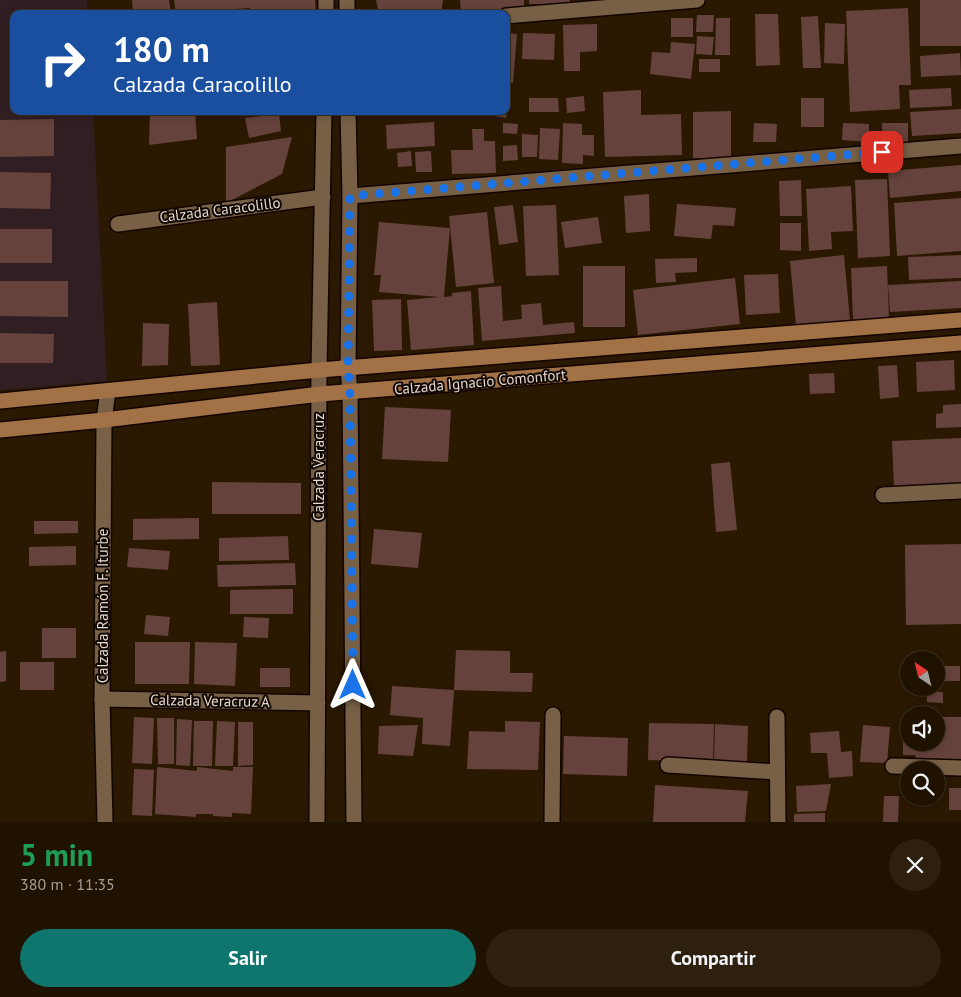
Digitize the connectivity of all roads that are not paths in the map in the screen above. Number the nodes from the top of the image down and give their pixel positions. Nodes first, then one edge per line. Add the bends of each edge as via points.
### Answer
1 (697, 0) edge
2 (510, 16) edge
3 (324, 115) edge
4 (348, 115) edge
5 (961, 146) edge
6 (350, 196) junction
7 (323, 197) junction
8 (118, 224) dead end
9 (961, 320) edge
10 (961, 343) edge
11 (348, 368) junction
12 (319, 370) junction
13 (108, 391) junction
14 (350, 392) junction
15 (320, 394) junction
16 (0, 401) edge
17 (104, 420) junction
18 (0, 430) edge
19 (961, 491) edge
20 (883, 495) dead end
21 (102, 698) junction
22 (318, 704) junction
23 (552, 715) dead end
24 (777, 717) dead end
25 (668, 765) dead end
26 (893, 766) dead end
27 (961, 768) edge
28 (777, 772) junction
29 (104, 822) edge
30 (317, 822) edge
31 (354, 822) edge
32 (552, 822) edge
33 (778, 822) edge

1 - 2 street
3 - 7 street, Calzada Veracruz
4 - 6 street, Calzada Veracruz
5 - 6 street
6 - 11 street, Calzada Veracruz
7 - 8 street, Calzada Caracolillo
7 - 12 street, Calzada Veracruz
9 - 11 main road, Calzada Ignacio Comonfort
10 - 14 main road, Calzada Ignacio Comonfort
11 - 12 main road, Calzada Ignacio Comonfort
11 - 14 street, Calzada Veracruz
12 - 13 main road, Calzada Ignacio Comonfort
12 - 15 street, Calzada Veracruz
13 - 16 main road, Calzada Ignacio Comonfort
13 - 17 street, Calzada Ramón F. Iturbe
14 - 15 main road, Calzada Ignacio Comonfort
14 - 31 street, Calzada Veracruz
15 - 17 main road, Calzada Ignacio Comonfort
15 - 22 street, Calzada Veracruz
17 - 18 main road, Calzada Ignacio Comonfort
17 - 21 street, Calzada Ramón F. Iturbe
19 - 20 street
21 - 22 street, Calzada Veracruz A
21 - 29 street, Calzada Ramón F. Iturbe
22 - 30 street, Calzada Veracruz
23 - 32 street
24 - 28 street
25 - 28 street
26 - 27 street
28 - 33 street

